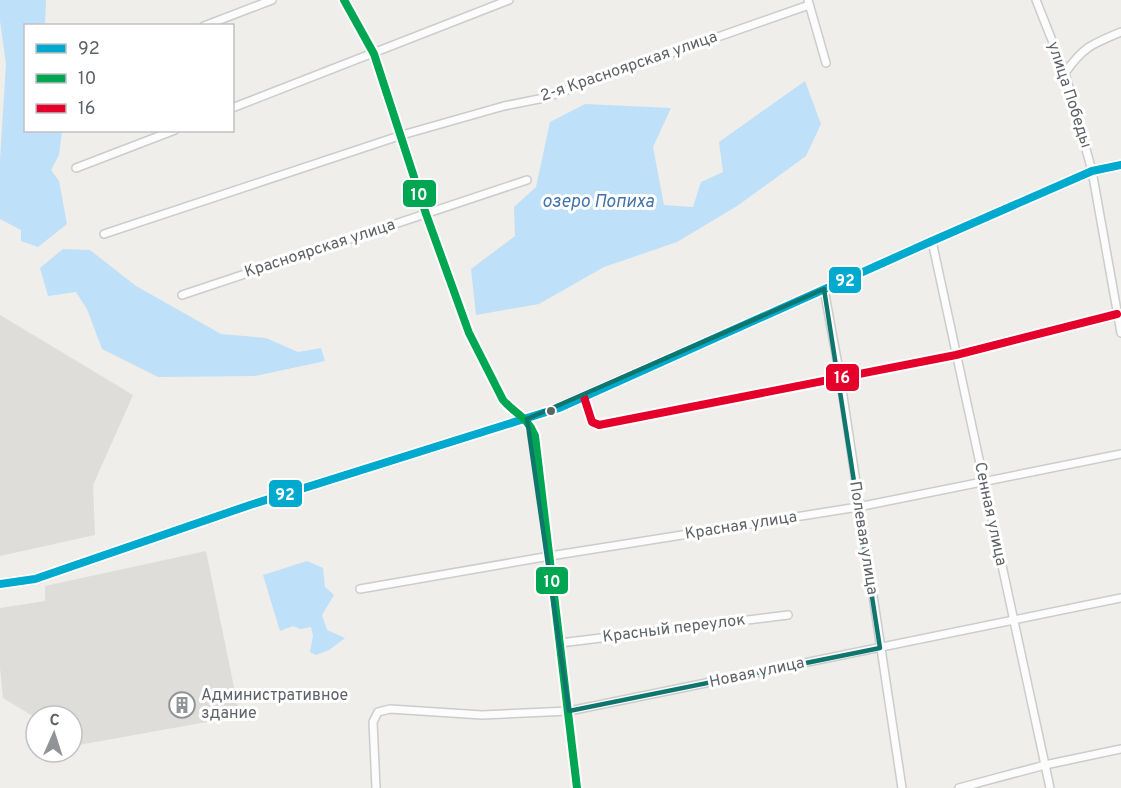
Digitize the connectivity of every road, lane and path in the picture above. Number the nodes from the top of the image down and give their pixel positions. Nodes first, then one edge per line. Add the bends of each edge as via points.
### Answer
1 (272, 0) edge
2 (344, 0) edge
3 (509, 0) edge
4 (1036, 0) edge
5 (808, 2) edge
6 (209, 24) edge
7 (1121, 32) edge
8 (374, 54) junction
9 (826, 63) dead end
10 (1065, 73) junction
11 (234, 107) edge
12 (170, 132) edge
13 (402, 135) junction
14 (1121, 165) edge
15 (76, 168) dead end
16 (1092, 171) junction
17 (526, 180) dead end
18 (426, 214) junction
19 (105, 234) dead end
20 (932, 241) junction
21 (824, 289) junction
22 (182, 295) dead end
23 (1117, 315) junction
24 (1121, 333) edge
25 (956, 355) junction
26 (840, 376) junction
27 (584, 397) junction
28 (527, 419) junction
29 (1121, 454) edge
30 (983, 482) junction
31 (858, 507) junction
32 (550, 556) junction
33 (0, 584) edge
34 (360, 589) dead end
35 (1121, 597) edge
36 (788, 615) dead end
37 (1013, 620) junction
38 (560, 643) junction
39 (880, 648) junction
40 (569, 711) junction
41 (1121, 749) edge
42 (1045, 765) junction
43 (376, 788) edge
44 (577, 788) edge
45 (902, 788) edge
46 (959, 788) edge
47 (1050, 788) edge

1 - 6 street
2 - 8 street
3 - 8 street
4 - 10 street, улица Победы
5 - 9 street
5 - 13 street, 2-я Красноярская улица via 544,98
7 - 10 street via 1091,44
8 - 11 street
8 - 13 street
10 - 16 street, улица Победы
12 - 15 street
13 - 18 street
13 - 19 street, 2-я Красноярская улица
14 - 16 street
16 - 20 street
16 - 23 street, улица Победы
17 - 18 street, Красноярская улица
18 - 22 street, Красноярская улица
18 - 28 street via 474,343 503,400
20 - 21 street
20 - 25 street, Сенная улица
21 - 26 street, Полевая улица
21 - 27 street
23 - 24 street, улица Победы
23 - 25 street
25 - 26 street
25 - 30 street, Сенная улица
26 - 27 street via 599,425 592,423
26 - 31 street, Полевая улица
27 - 28 street
28 - 32 street via 535,436
28 - 33 street via 35,579
29 - 30 street, Красная улица
30 - 31 street, Красная улица
30 - 37 street, Сенная улица
31 - 32 street, Красная улица
31 - 39 street, Полевая улица
32 - 34 street, Красная улица
32 - 38 street
35 - 37 street, Новая улица
36 - 38 street, Красный переулок
37 - 39 street, Новая улица
37 - 42 street, Сенная улица
38 - 40 street
39 - 40 street, Новая улица
39 - 45 street, Полевая улица
40 - 43 street, Новая улица via 482,715 390,709 378,712 373,722
40 - 44 street
41 - 42 street
42 - 46 street
42 - 47 street, Сенная улица

